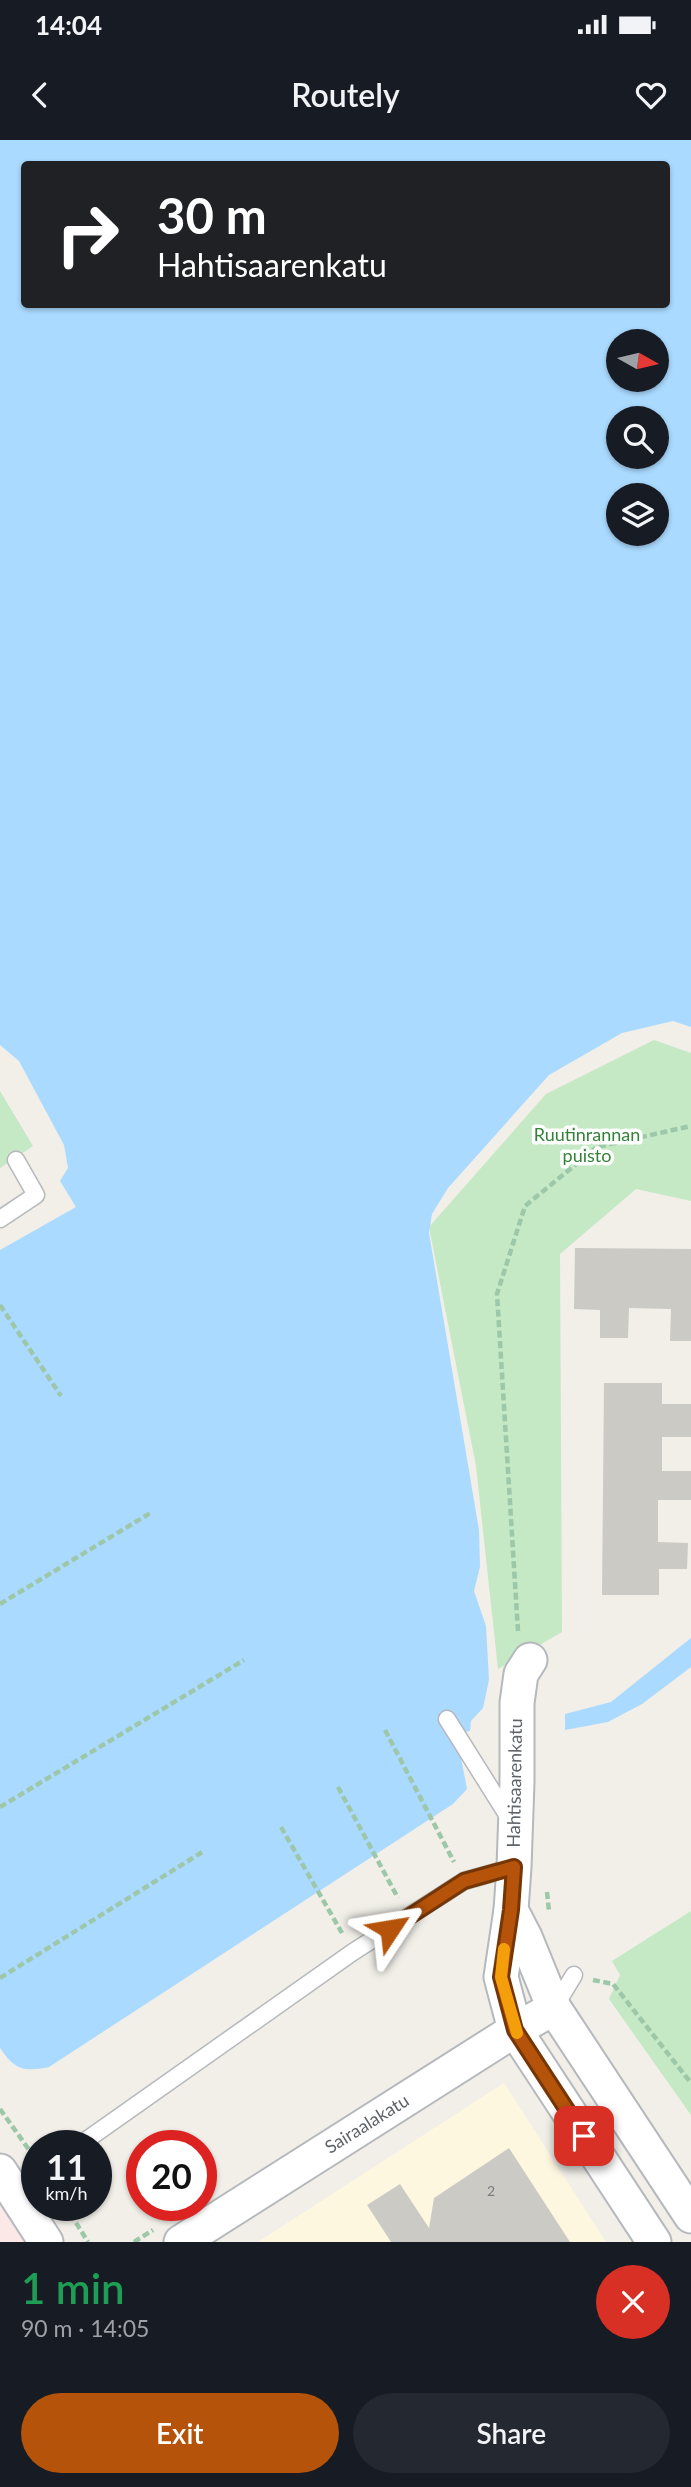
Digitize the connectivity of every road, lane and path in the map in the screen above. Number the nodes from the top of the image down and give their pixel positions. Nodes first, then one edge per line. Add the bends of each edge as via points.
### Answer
1 (691, 1126) edge
2 (16, 1160) dead end
3 (0, 1219) edge
4 (0, 1305) edge
5 (61, 1396) dead end
6 (152, 1512) dead end
7 (0, 1604) edge
8 (244, 1660) dead end
9 (530, 1660) joint
10 (447, 1719) dead end
11 (385, 1730) dead end
12 (338, 1787) dead end
13 (0, 1807) edge
14 (281, 1827) dead end
15 (515, 1827) junction
16 (204, 1852) dead end
17 (514, 1867) junction
18 (464, 1881) junction
19 (547, 1887) dead end
20 (511, 1910) junction
21 (409, 1917) junction
22 (552, 1924) dead end
23 (353, 1952) junction
24 (574, 1975) joint
25 (0, 1978) edge
26 (554, 2008) junction
27 (515, 2030) junction
28 (691, 2083) edge
29 (0, 2109) edge
30 (101, 2130) edge
31 (21, 2139) edge
32 (18, 2181) edge
33 (691, 2217) edge
34 (75, 2221) edge
35 (46, 2242) edge
36 (88, 2242) edge
37 (181, 2242) edge
38 (654, 2242) edge

1 - 9 path via 597,1147 525,1206 497,1294 519,1642
2 - 3 lane via 36,1195
4 - 5 path
6 - 7 path
8 - 13 path
9 - 15 street, Hahtisaarenkatu via 521,1674 517,1703
10 - 15 lane
11 - 18 path
12 - 21 path
14 - 23 path
15 - 17 street, Hahtisaarenkatu
16 - 25 path
17 - 18 lane
17 - 20 street, Hahtisaarenkatu
18 - 21 lane
19 - 22 path
20 - 26 street
20 - 27 street, Hahtisaarenkatu via 501,1977
21 - 23 lane
23 - 30 lane
24 - 26 lane
24 - 28 path via 613,1984
26 - 27 street, Sairaalakatu
26 - 33 street
27 - 37 street, Sairaalakatu
27 - 38 street, Hahtisaarenkatu
29 - 31 path
32 - 35 street
34 - 36 path

